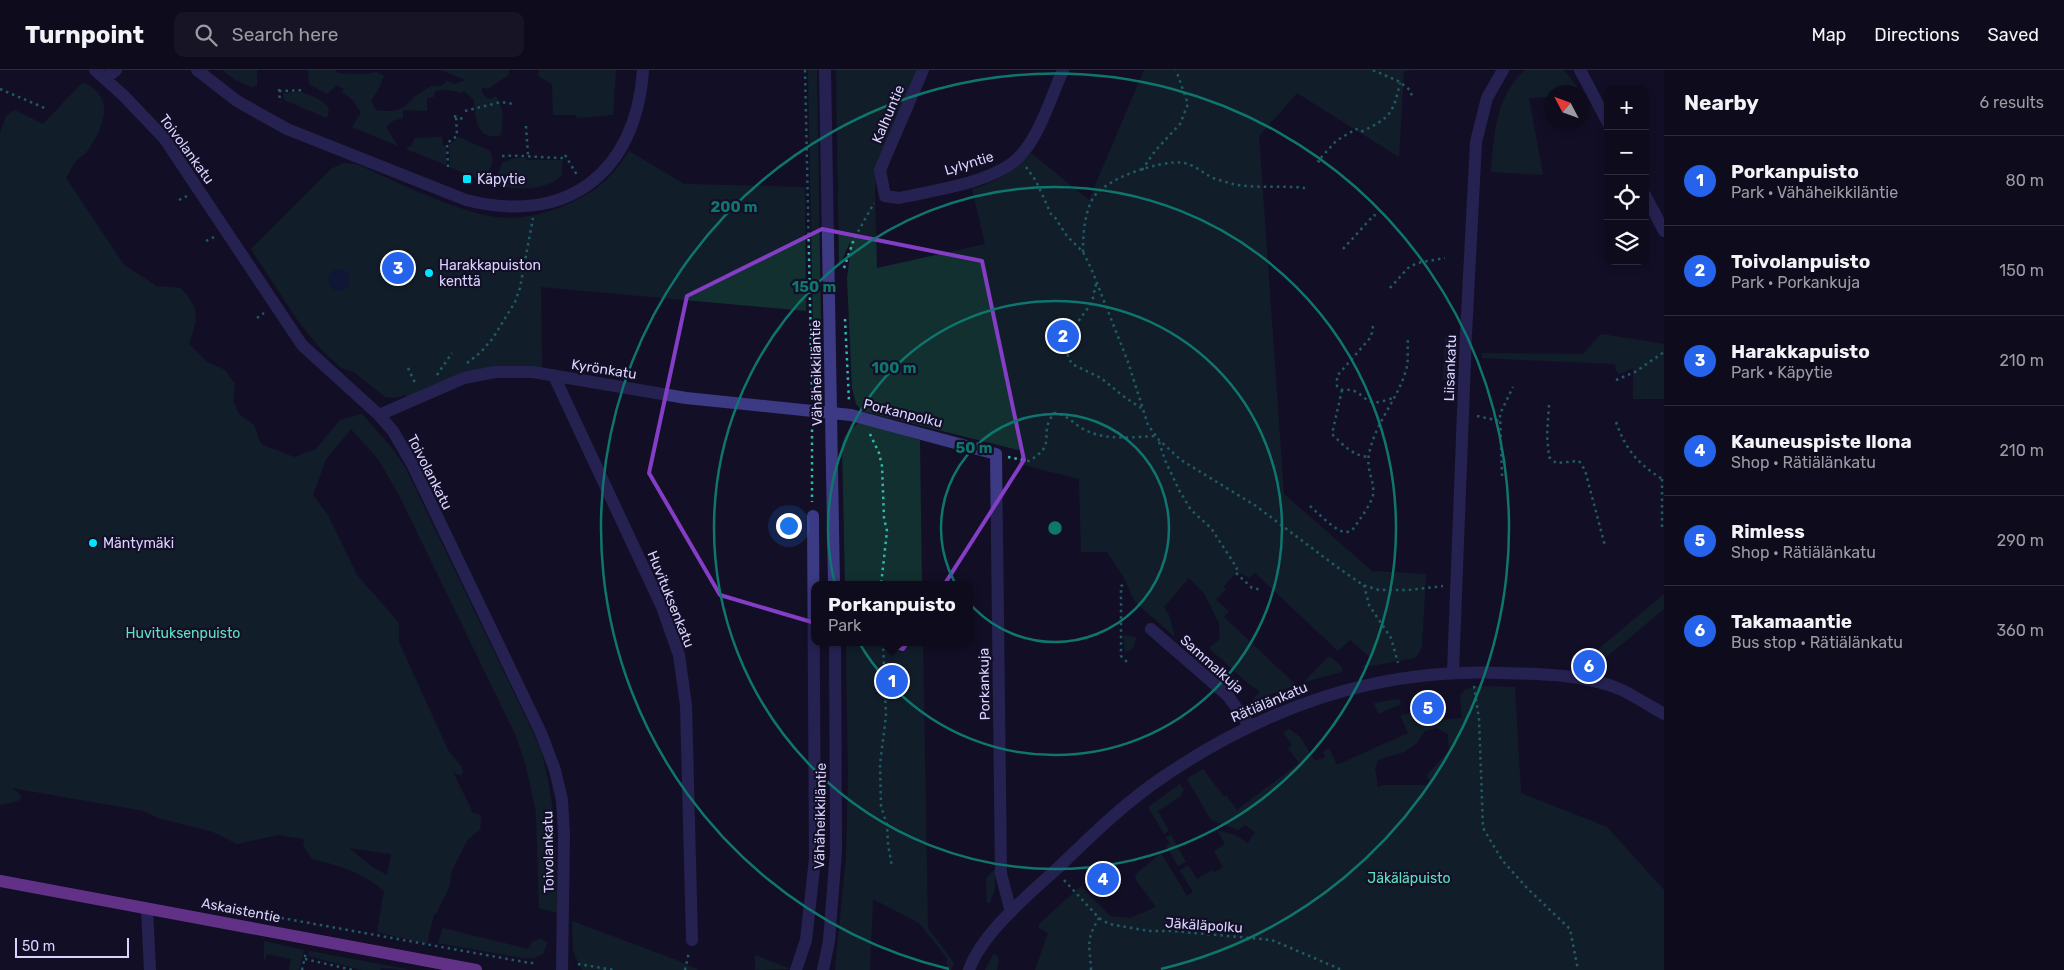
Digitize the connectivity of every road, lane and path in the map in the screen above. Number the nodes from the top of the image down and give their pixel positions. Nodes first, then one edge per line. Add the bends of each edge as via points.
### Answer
1 (95, 70) edge
2 (197, 70) edge
3 (643, 70) edge
4 (805, 70) edge
5 (825, 70) edge
6 (923, 70) edge
7 (1063, 70) edge
8 (1176, 70) edge
9 (1373, 70) edge
10 (1503, 70) edge
11 (1580, 70) edge
12 (111, 74) edge
13 (1400, 83) junction
14 (0, 89) edge
15 (305, 90) dead end
16 (1412, 96) dead end
17 (280, 102) dead end
18 (513, 104) dead end
19 (47, 109) dead end
20 (465, 111) dead end
21 (1604, 115) edge
22 (466, 120) dead end
23 (526, 126) dead end
24 (528, 155) junction
25 (502, 156) dead end
26 (1320, 162) dead end
27 (448, 167) dead end
28 (1142, 170) junction
29 (1031, 174) dead end
30 (577, 175) dead end
31 (1305, 188) dead end
32 (187, 196) dead end
33 (885, 196) junction
34 (179, 200) dead end
35 (1649, 202) edge
36 (536, 205) junction
37 (1378, 217) dead end
38 (1664, 230) edge
39 (214, 237) dead end
40 (206, 241) dead end
41 (1343, 249) dead end
42 (1083, 252) junction
43 (1445, 258) dead end
44 (843, 273) dead end
45 (1097, 282) junction
46 (1390, 288) dead end
47 (264, 314) dead end
48 (844, 316) dead end
49 (257, 318) dead end
50 (1372, 326) dead end
51 (1408, 339) dead end
52 (1664, 352) edge
53 (452, 353) dead end
54 (408, 368) dead end
55 (460, 369) dead end
56 (554, 376) junction
57 (435, 378) dead end
58 (1616, 380) dead end
59 (1513, 387) dead end
60 (1342, 390) junction
61 (418, 391) dead end
62 (1394, 398) junction
63 (1549, 405) dead end
64 (1143, 409) junction
65 (812, 412) junction
66 (831, 412) junction
67 (379, 415) junction
68 (1477, 416) dead end
69 (856, 417) junction
70 (1500, 421) junction
71 (1616, 422) dead end
72 (1156, 436) junction
73 (1159, 440) junction
74 (996, 454) junction
75 (1368, 457) junction
76 (1502, 476) dead end
77 (1663, 478) edge
78 (1310, 506) dead end
79 (813, 516) joint
80 (1662, 531) dead end
81 (1605, 546) dead end
82 (814, 581) edge
83 (834, 581) edge
84 (882, 581) edge
85 (1124, 585) dead end
86 (1363, 585) junction
87 (1443, 586) dead end
88 (1262, 590) dead end
89 (1151, 629) dead end
90 (814, 646) edge
91 (835, 646) edge
92 (883, 646) edge
93 (1398, 663) dead end
94 (1129, 664) dead end
95 (1453, 672) junction
96 (1474, 685) dead end
97 (836, 691) junction
98 (815, 693) junction
99 (1664, 714) edge
100 (1249, 725) junction
101 (892, 866) dead end
102 (0, 881) edge
103 (1073, 889) dead end
104 (147, 909) junction
105 (239, 910) dead end
106 (1011, 912) junction
107 (1100, 918) junction
108 (692, 940) joint
109 (806, 940) junction
110 (829, 941) junction
111 (307, 949) dead end
112 (305, 959) junction
113 (537, 963) dead end
114 (578, 964) dead end
115 (150, 970) edge
116 (302, 970) edge
117 (353, 970) edge
118 (476, 970) edge
119 (562, 970) edge
120 (614, 970) edge
121 (685, 970) edge
122 (796, 970) edge
123 (823, 970) edge
124 (969, 970) edge
125 (1091, 970) edge
126 (1340, 970) edge
127 (1578, 970) edge

1 - 12 street, Toivolankatu
2 - 36 street via 237,101 287,129 466,200 497,206
3 - 36 street via 638,111 626,140 609,164 578,192 562,200
4 - 65 path
5 - 66 street, Vähäheikkiläntie
6 - 33 street, Kalhuntie via 880,170
7 - 33 street, Lylyntie via 1038,128 1018,158 1004,169 987,177 899,198
8 - 28 path via 1188,104 1180,124 1155,150
9 - 13 path
10 - 95 street, Liisankatu via 1487,98 1476,142
11 - 21 street
12 - 67 street, Toivolankatu via 164,138 302,345
13 - 16 path via 1410,90
13 - 26 path via 1389,116 1361,132 1356,129 1336,141
14 - 19 path
15 - 17 path via 279,90
18 - 20 path via 502,102
22 - 27 path via 455,116 457,136 447,143
23 - 24 path
24 - 25 path
24 - 30 path via 534,158 565,157
28 - 31 path via 1169,163 1185,163 1213,178 1234,184
28 - 42 path via 1115,180 1092,199 1083,233
29 - 42 path via 1051,214
32 - 34 path
33 - 44 path via 867,212 847,255
35 - 38 street
36 - 55 path via 515,302 493,338
37 - 41 path via 1374,215
39 - 40 path
42 - 45 path
43 - 46 path via 1417,263
45 - 64 path
45 - 64 path via 1092,302 1073,328 1067,343 1068,357 1072,364 1101,378
47 - 49 path
48 - 69 path
50 - 60 path via 1370,337 1337,376 1337,386
51 - 62 path via 1407,368
52 - 58 path via 1635,372
53 - 57 path
54 - 61 path
56 - 65 street, Kyrönkatu via 686,398
56 - 67 street, Kyrönkatu via 533,372 495,372 464,378
56 - 108 street, Huvituksenkatu via 662,607 679,655 686,705
59 - 70 path
60 - 62 path via 1351,389 1376,403
60 - 75 path via 1332,434 1358,456
62 - 75 path via 1384,413
63 - 81 path via 1549,457 1556,463 1579,461 1585,470
64 - 72 path
65 - 66 street, Kyrönkatu
65 - 79 path
66 - 69 street, Porkanpolku
66 - 83 street, Vähäheikkiläntie
67 - 119 street, Toivolankatu via 393,431 412,464 541,733 555,770 562,800 564,834
68 - 70 path
69 - 74 street, Porkanpolku
69 - 84 path via 874,441 882,466 887,531
70 - 76 path
71 - 77 path via 1624,444 1633,456 1649,471
72 - 73 path
72 - 74 path via 1112,438 1085,430 1060,413 1054,413 1046,429 1046,445 1042,454 1029,461
73 - 86 path via 1180,460 1256,506
73 - 88 path via 1165,460 1191,510 1211,528 1237,568 1235,572 1252,588
74 - 106 street, Porkankuja via 1001,874
75 - 78 path via 1373,496 1354,528 1340,532
77 - 80 path
79 - 82 street, Vähäheikkiläntie
85 - 94 path via 1121,586 1121,656
86 - 87 path via 1379,590
86 - 93 path via 1369,605 1391,638
89 - 100 street, Sammalkuja via 1228,696
90 - 98 street, Vähäheikkiläntie
91 - 97 street, Vähäheikkiläntie
92 - 101 path via 886,716 880,764 881,806
95 - 99 street, Rätiälänkatu via 1574,678 1622,690
95 - 100 street, Rätiälänkatu via 1396,679 1343,691
96 - 127 path via 1479,719 1483,828 1502,860 1570,929
97 - 98 street
97 - 110 street, Vähäheikkiläntie via 836,851
98 - 109 street, Vähäheikkiläntie via 815,859
100 - 106 street, Rätiälänkatu via 1200,753 1143,792
102 - 104 main road, Askaistentie
103 - 107 path, Jäkäläpolku
104 - 115 street
104 - 118 main road, Askaistentie
105 - 113 path
106 - 124 street, Rätiälänkatu via 983,944
107 - 125 path via 1089,937
107 - 126 path, Jäkäläpolku via 1109,924 1149,932 1272,940
108 - 121 path
109 - 110 street
109 - 122 street, Vähäheikkiläntie
110 - 123 street, Vähäheikkiläntie
111 - 112 path
112 - 116 path
112 - 117 path
114 - 120 path

